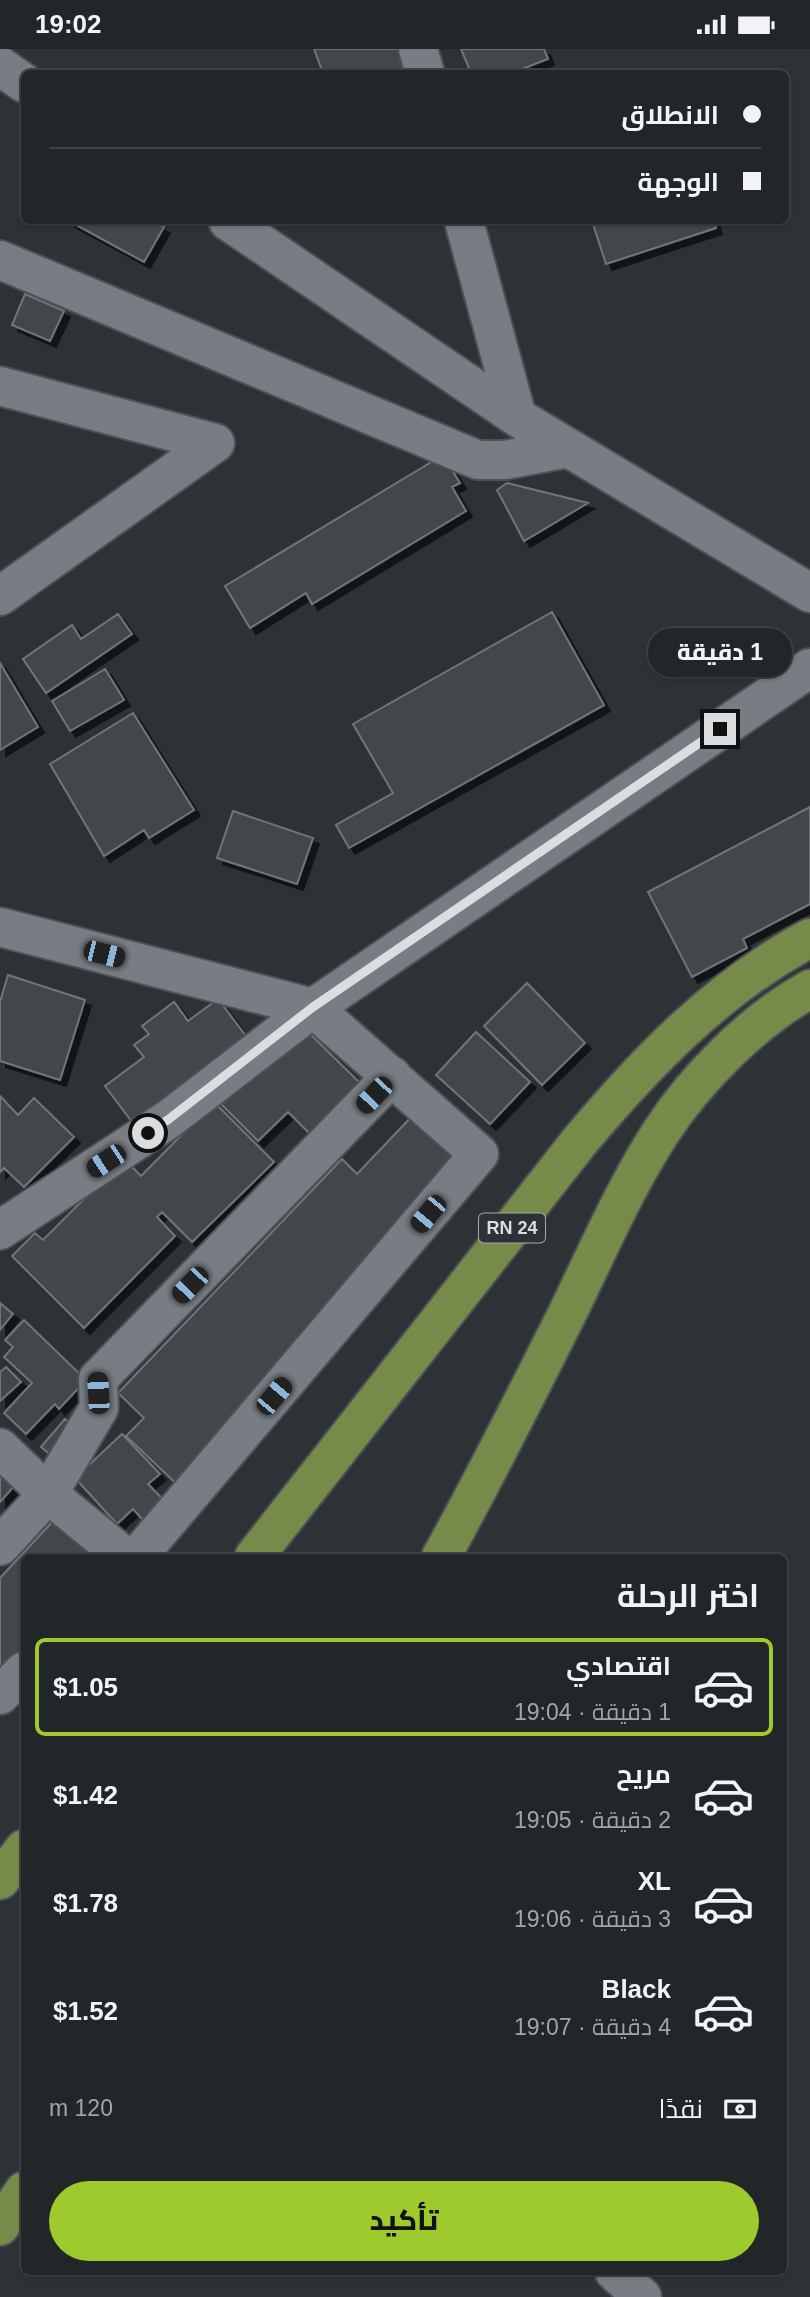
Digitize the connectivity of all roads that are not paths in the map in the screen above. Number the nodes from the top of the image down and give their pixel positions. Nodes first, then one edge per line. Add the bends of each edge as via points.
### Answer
1 (418, 49) edge
2 (0, 66) edge
3 (424, 70) edge
4 (21, 81) edge
5 (232, 224) edge
6 (465, 224) edge
7 (0, 260) edge
8 (0, 386) edge
9 (517, 417) junction
10 (568, 448) junction
11 (810, 593) edge
12 (0, 596) edge
13 (810, 668) edge
14 (0, 926) edge
15 (810, 939) edge
16 (810, 989) edge
17 (313, 1007) junction
18 (392, 1076) junction
19 (0, 1230) edge
20 (0, 1448) edge
21 (48, 1494) junction
22 (0, 1546) edge
23 (121, 1554) edge
24 (139, 1554) edge
25 (256, 1554) edge
26 (443, 1554) edge
27 (21, 1674) edge
28 (0, 1695) edge
29 (21, 1853) edge
30 (0, 1880) edge
31 (21, 2197) edge
32 (9, 2222) edge
33 (618, 2275) edge
34 (642, 2297) edge

1 - 3 street
2 - 4 street
5 - 9 street
6 - 9 street
7 - 10 street via 478,460 505,460
8 - 12 street via 215,443
9 - 10 street
10 - 11 street
13 - 17 street
14 - 17 street
15 - 25 main road, RN 24 via 737,985 631,1080
16 - 26 main road via 746,1035 698,1083 661,1132
17 - 18 street
17 - 19 street via 169,1119
18 - 21 street via 98,1379 99,1408
18 - 24 street via 479,1154
20 - 21 street
21 - 22 street
21 - 23 street
27 - 28 street
29 - 30 main road
31 - 32 main road
33 - 34 street

